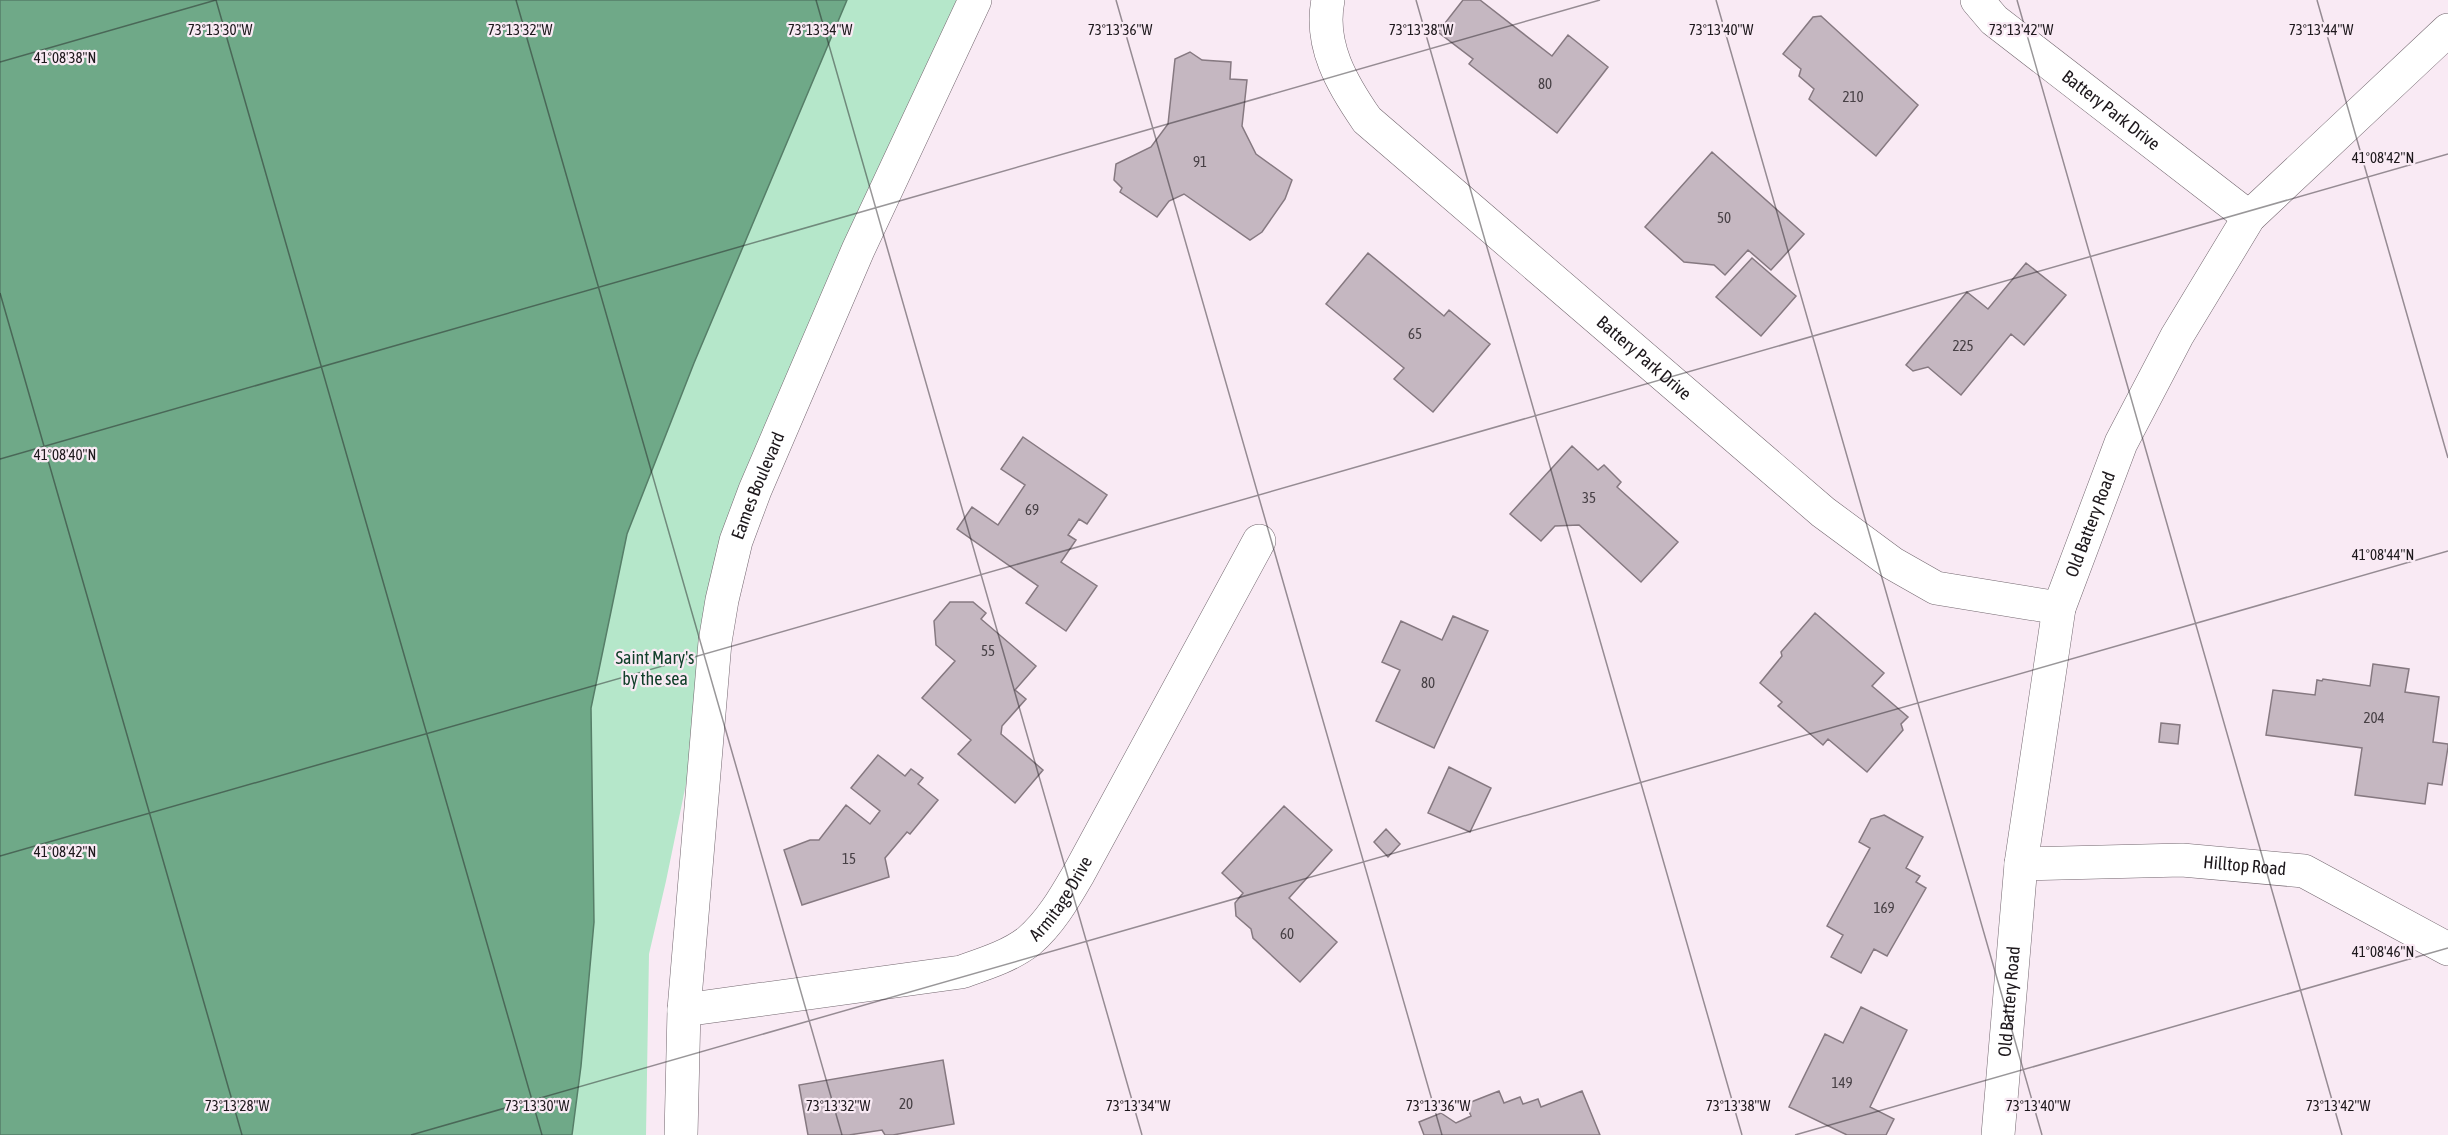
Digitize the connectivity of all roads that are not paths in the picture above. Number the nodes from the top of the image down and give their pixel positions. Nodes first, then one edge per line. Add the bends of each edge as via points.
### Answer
1 (975, 0) edge
2 (1328, 0) edge
3 (1977, 0) edge
4 (2448, 30) edge
5 (2249, 217) junction
6 (1259, 541) dead end
7 (2059, 608) junction
8 (2021, 864) junction
9 (2448, 949) edge
10 (684, 1010) junction
11 (681, 1135) edge
12 (1998, 1135) edge

1 - 10 street, Eames Boulevard via 858,250 736,541 715,642
2 - 7 street, Battery Park Drive via 1325,15 1331,58 1366,120 1823,512 1892,563 1936,588
3 - 5 street, Battery Park Drive via 1994,20
4 - 5 street, Old Battery Road
5 - 7 street, Old Battery Road via 2177,336 2121,443
6 - 10 street, Armitage Drive via 1079,873 1055,914 1029,941 1000,958 961,972
7 - 8 street, Old Battery Road
8 - 9 street, Hilltop Road via 2182,860 2304,871
8 - 12 street, Old Battery Road
10 - 11 street, Eames Boulevard

